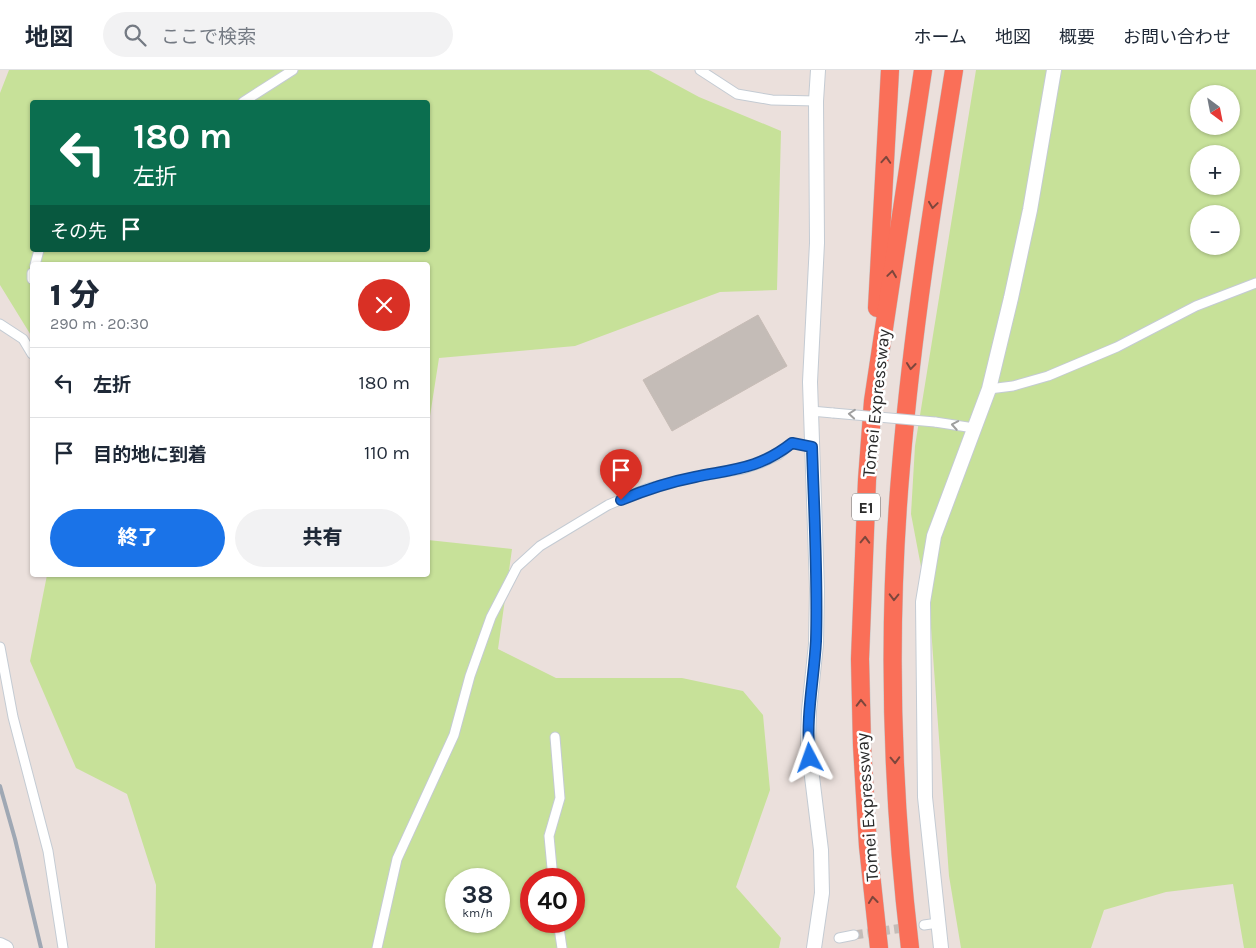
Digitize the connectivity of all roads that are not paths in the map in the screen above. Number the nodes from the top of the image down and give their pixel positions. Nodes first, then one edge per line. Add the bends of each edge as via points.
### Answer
1 (293, 70) edge
2 (700, 70) edge
3 (818, 70) edge
4 (890, 70) edge
5 (923, 70) edge
6 (954, 70) edge
7 (962, 70) edge
8 (1054, 70) edge
9 (246, 100) edge
10 (816, 101) junction
11 (938, 168) junction
12 (1256, 283) edge
13 (0, 324) edge
14 (30, 351) edge
15 (989, 389) junction
16 (873, 401) junction
17 (811, 411) junction
18 (974, 428) junction
19 (812, 447) junction
20 (0, 647) edge
21 (555, 737) dead end
22 (552, 868) edge
23 (560, 933) edge
24 (854, 935) tunnel mouth
25 (838, 938) dead end
26 (0, 945) edge
27 (6, 948) edge
28 (64, 948) edge
29 (377, 948) edge
30 (562, 948) edge
31 (814, 948) edge
32 (879, 948) edge
33 (910, 948) edge
34 (941, 948) edge

1 - 9 street
2 - 10 street via 737,94 772,100
3 - 10 street
16 -> 4 highway
16 -> 5 highway, Tomei Expressway / E1
6 - 11 highway, Tomei Expressway / E1
7 - 11 highway
8 - 15 street via 1030,210
10 - 17 street via 817,243
11 -> 33 highway, Tomei Expressway / E1 via 914,337 895,564 892,664 896,780
12 - 15 street via 1196,306 1117,347 1048,376
13 - 14 street via 23,339
15 - 18 street
32 -> 16 highway, Tomei Expressway / E1 via 868,846 860,660
18 -> 17 street, bridge
17 - 19 street
18 - 34 street via 934,536 923,602 925,797 931,924
19 - 29 street via 792,443 778,454 743,469 648,488 608,505 540,546 517,567 491,616 454,735 397,859
19 - 31 street via 817,589 808,744 821,850 822,893
20 - 28 street via 13,717 48,851
21 - 22 street via 560,798 549,836
23 - 30 street
24 - 25 street
26 - 27 street

